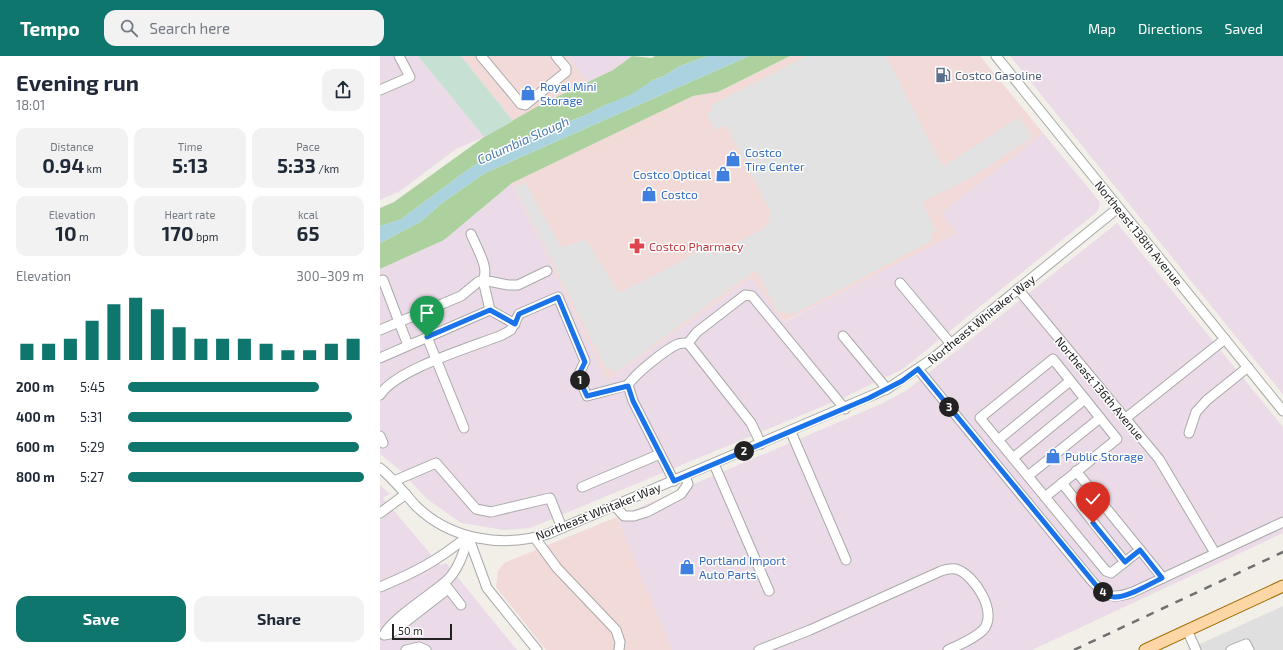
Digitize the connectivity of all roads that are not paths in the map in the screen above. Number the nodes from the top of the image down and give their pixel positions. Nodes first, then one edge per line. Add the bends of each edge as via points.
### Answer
1 (399, 56) edge
2 (481, 56) edge
3 (556, 56) edge
4 (996, 56) edge
5 (380, 90) edge
6 (1118, 208) junction
7 (470, 234) dead end
8 (548, 271) dead end
9 (483, 280) junction
10 (380, 281) edge
11 (900, 283) dead end
12 (1018, 289) junction
13 (490, 310) junction
14 (399, 322) junction
15 (515, 324) junction
16 (380, 330) edge
17 (844, 336) dead end
18 (427, 337) junction
19 (1225, 339) junction
20 (688, 343) junction
21 (951, 344) junction
22 (408, 345) junction
23 (380, 358) edge
24 (437, 360) junction
25 (1248, 367) junction
26 (918, 369) junction
27 (1070, 381) junction
28 (628, 386) junction
29 (887, 389) junction
30 (380, 395) edge
31 (1085, 399) junction
32 (845, 409) junction
33 (1283, 410) edge
34 (1100, 418) junction
35 (1126, 418) junction
36 (464, 428) dead end
37 (791, 432) junction
38 (1189, 433) dead end
39 (998, 440) junction
40 (761, 444) junction
41 (660, 454) junction
42 (1013, 458) junction
43 (714, 464) junction
44 (380, 468) edge
45 (1076, 471) junction
46 (685, 476) junction
47 (1028, 476) junction
48 (394, 481) junction
49 (674, 481) junction
50 (1062, 483) junction
51 (582, 487) dead end
52 (406, 494) junction
53 (1045, 497) junction
54 (615, 506) junction
55 (380, 513) edge
56 (1283, 522) edge
57 (562, 528) junction
58 (468, 536) junction
59 (535, 538) junction
60 (1140, 550) junction
61 (1215, 553) junction
62 (846, 560) dead end
63 (1125, 562) junction
64 (1162, 578) junction
65 (446, 586) junction
66 (1283, 586) edge
67 (380, 587) edge
68 (769, 591) dead end
69 (460, 605) dead end
70 (1187, 630) junction
71 (382, 637) edge
72 (406, 650) edge
73 (426, 650) edge
74 (537, 650) edge
75 (619, 650) edge
76 (760, 650) edge
77 (948, 650) edge
78 (1145, 650) edge
79 (1196, 650) edge
80 (1231, 650) edge
81 (1249, 650) edge

1 - 5 street via 410,77
2 - 3 street via 521,104 525,105 566,72 566,68
4 - 6 street, Northeast 138th Avenue
6 - 12 street, Northeast Whitaker Way
6 - 19 street, Northeast 138th Avenue
7 - 9 street via 485,269 486,275
8 - 9 street via 518,285 508,286
9 - 13 street
9 - 14 street via 461,296
10 - 14 street via 383,280
11 - 21 street
12 - 21 street, Northeast Whitaker Way
12 - 35 street, Northeast 136th Avenue
13 - 15 street
13 - 18 street
14 - 16 street
14 - 22 street
15 - 24 street via 502,336
15 - 28 street via 519,314 558,297 585,362 578,376 587,396
17 - 29 street
18 - 22 street
18 - 24 street
19 - 25 street, Northeast 138th Avenue
19 - 35 street
20 - 28 street via 672,347 633,378
20 - 32 street via 697,332 749,294
20 - 40 street via 751,423
21 - 26 street, Northeast Whitaker Way
22 - 23 street
24 - 30 street via 392,381
24 - 36 street
25 - 33 street, Northeast 138th Avenue
25 - 38 street via 1196,412
26 - 29 street, Northeast Whitaker Way
26 - 64 street via 1106,595 1122,596
27 - 31 street
27 - 39 street
27 - 39 street via 1053,359 980,418
28 - 41 street
29 - 32 street, Northeast Whitaker Way
31 - 34 street
31 - 42 street
32 - 37 street, Northeast Whitaker Way
34 - 45 street via 1117,438
34 - 47 street
35 - 61 street, Northeast 136th Avenue via 1159,459
37 - 40 street, Northeast Whitaker Way
37 - 62 street
39 - 42 street
40 - 43 street, Northeast Whitaker Way
41 - 49 street
41 - 51 street
42 - 47 street
43 - 46 street, Northeast Whitaker Way
43 - 68 street
44 - 48 street, Northeast Whitaker Way
45 - 50 street
45 - 60 street
46 - 49 street, Northeast Whitaker Way
46 - 54 street via 688,484 681,494 647,512 629,517 624,516
47 - 53 street
48 - 52 street, Northeast Whitaker Way
48 - 57 street via 436,463 476,509 491,512 550,498
49 - 54 street, Northeast Whitaker Way
50 - 53 street
50 - 63 street
52 - 55 street
52 - 58 street, Northeast Whitaker Way via 437,522
53 - 63 street via 1106,571 1111,572
54 - 57 street, Northeast Whitaker Way
56 - 61 street
57 - 59 street, Northeast Whitaker Way
58 - 59 street, Northeast Whitaker Way via 505,541
58 - 65 street via 464,553
58 - 67 street via 437,560
58 - 74 street via 487,588
59 - 75 street via 557,568 616,630 620,642
60 - 63 street
60 - 64 street
61 - 64 street
65 - 69 street
65 - 71 street via 394,622 385,630
66 - 70 main road
70 - 78 main road
70 - 79 street
72 - 73 street via 419,646
76 - 77 street via 950,568 968,576 985,600 988,612 983,629
80 - 81 street via 1246,644

